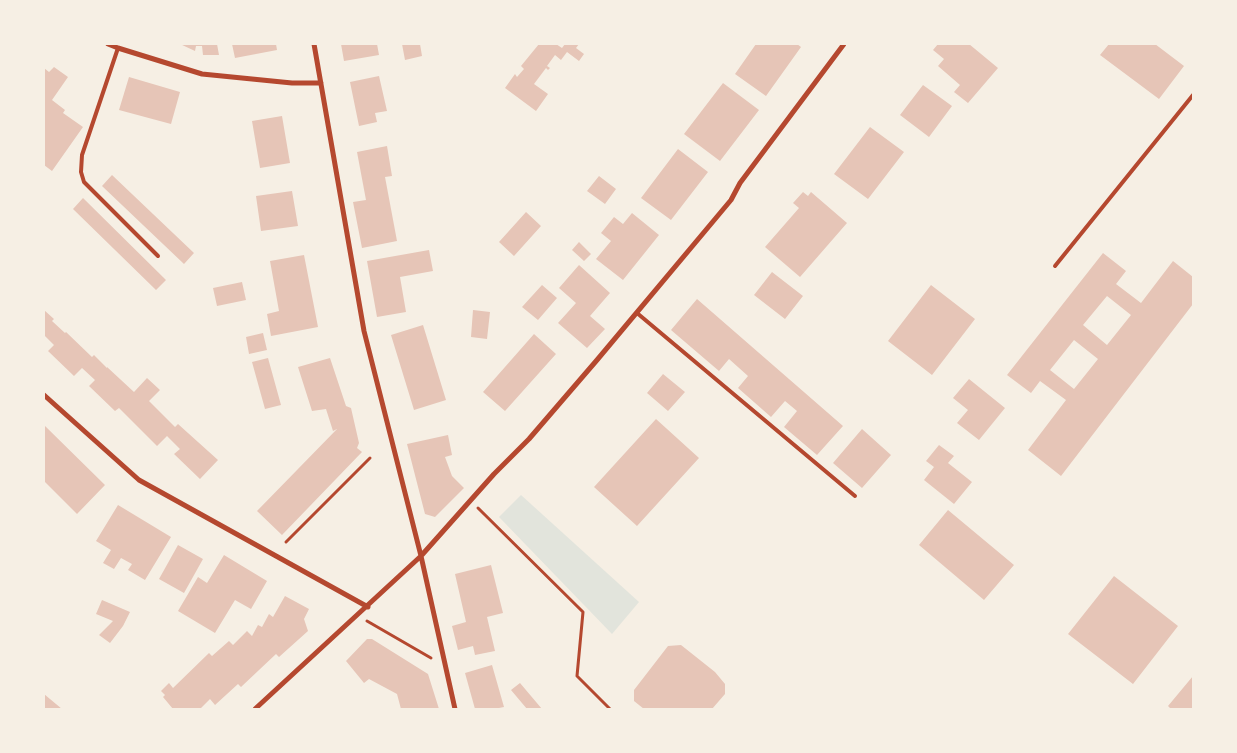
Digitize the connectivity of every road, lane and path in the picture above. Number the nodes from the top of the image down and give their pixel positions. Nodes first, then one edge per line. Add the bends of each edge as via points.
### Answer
1 (108, 44) edge
2 (314, 44) edge
3 (844, 44) edge
4 (118, 48) junction
5 (321, 83) junction
6 (1193, 94) edge
7 (158, 256) dead end
8 (1055, 266) dead end
9 (637, 313) junction
10 (44, 395) edge
11 (370, 458) dead end
12 (855, 496) dead end
13 (484, 514) dead end
14 (286, 542) dead end
15 (422, 556) junction
16 (368, 607) junction
17 (358, 616) junction
18 (445, 666) junction
19 (255, 709) edge
20 (455, 709) edge
21 (610, 709) edge

1 - 4 street
2 - 5 street
3 - 9 street via 740,183 732,200
4 - 5 street via 202,74
4 - 7 lane via 82,154 82,172 84,182
5 - 15 street via 364,331
6 - 8 lane
9 - 12 lane
9 - 15 street via 529,439
10 - 16 street via 139,480
11 - 14 path
13 - 21 path via 583,612 577,676
15 - 16 street
15 - 18 street
16 - 17 street
17 - 18 path
17 - 19 street
18 - 20 street

